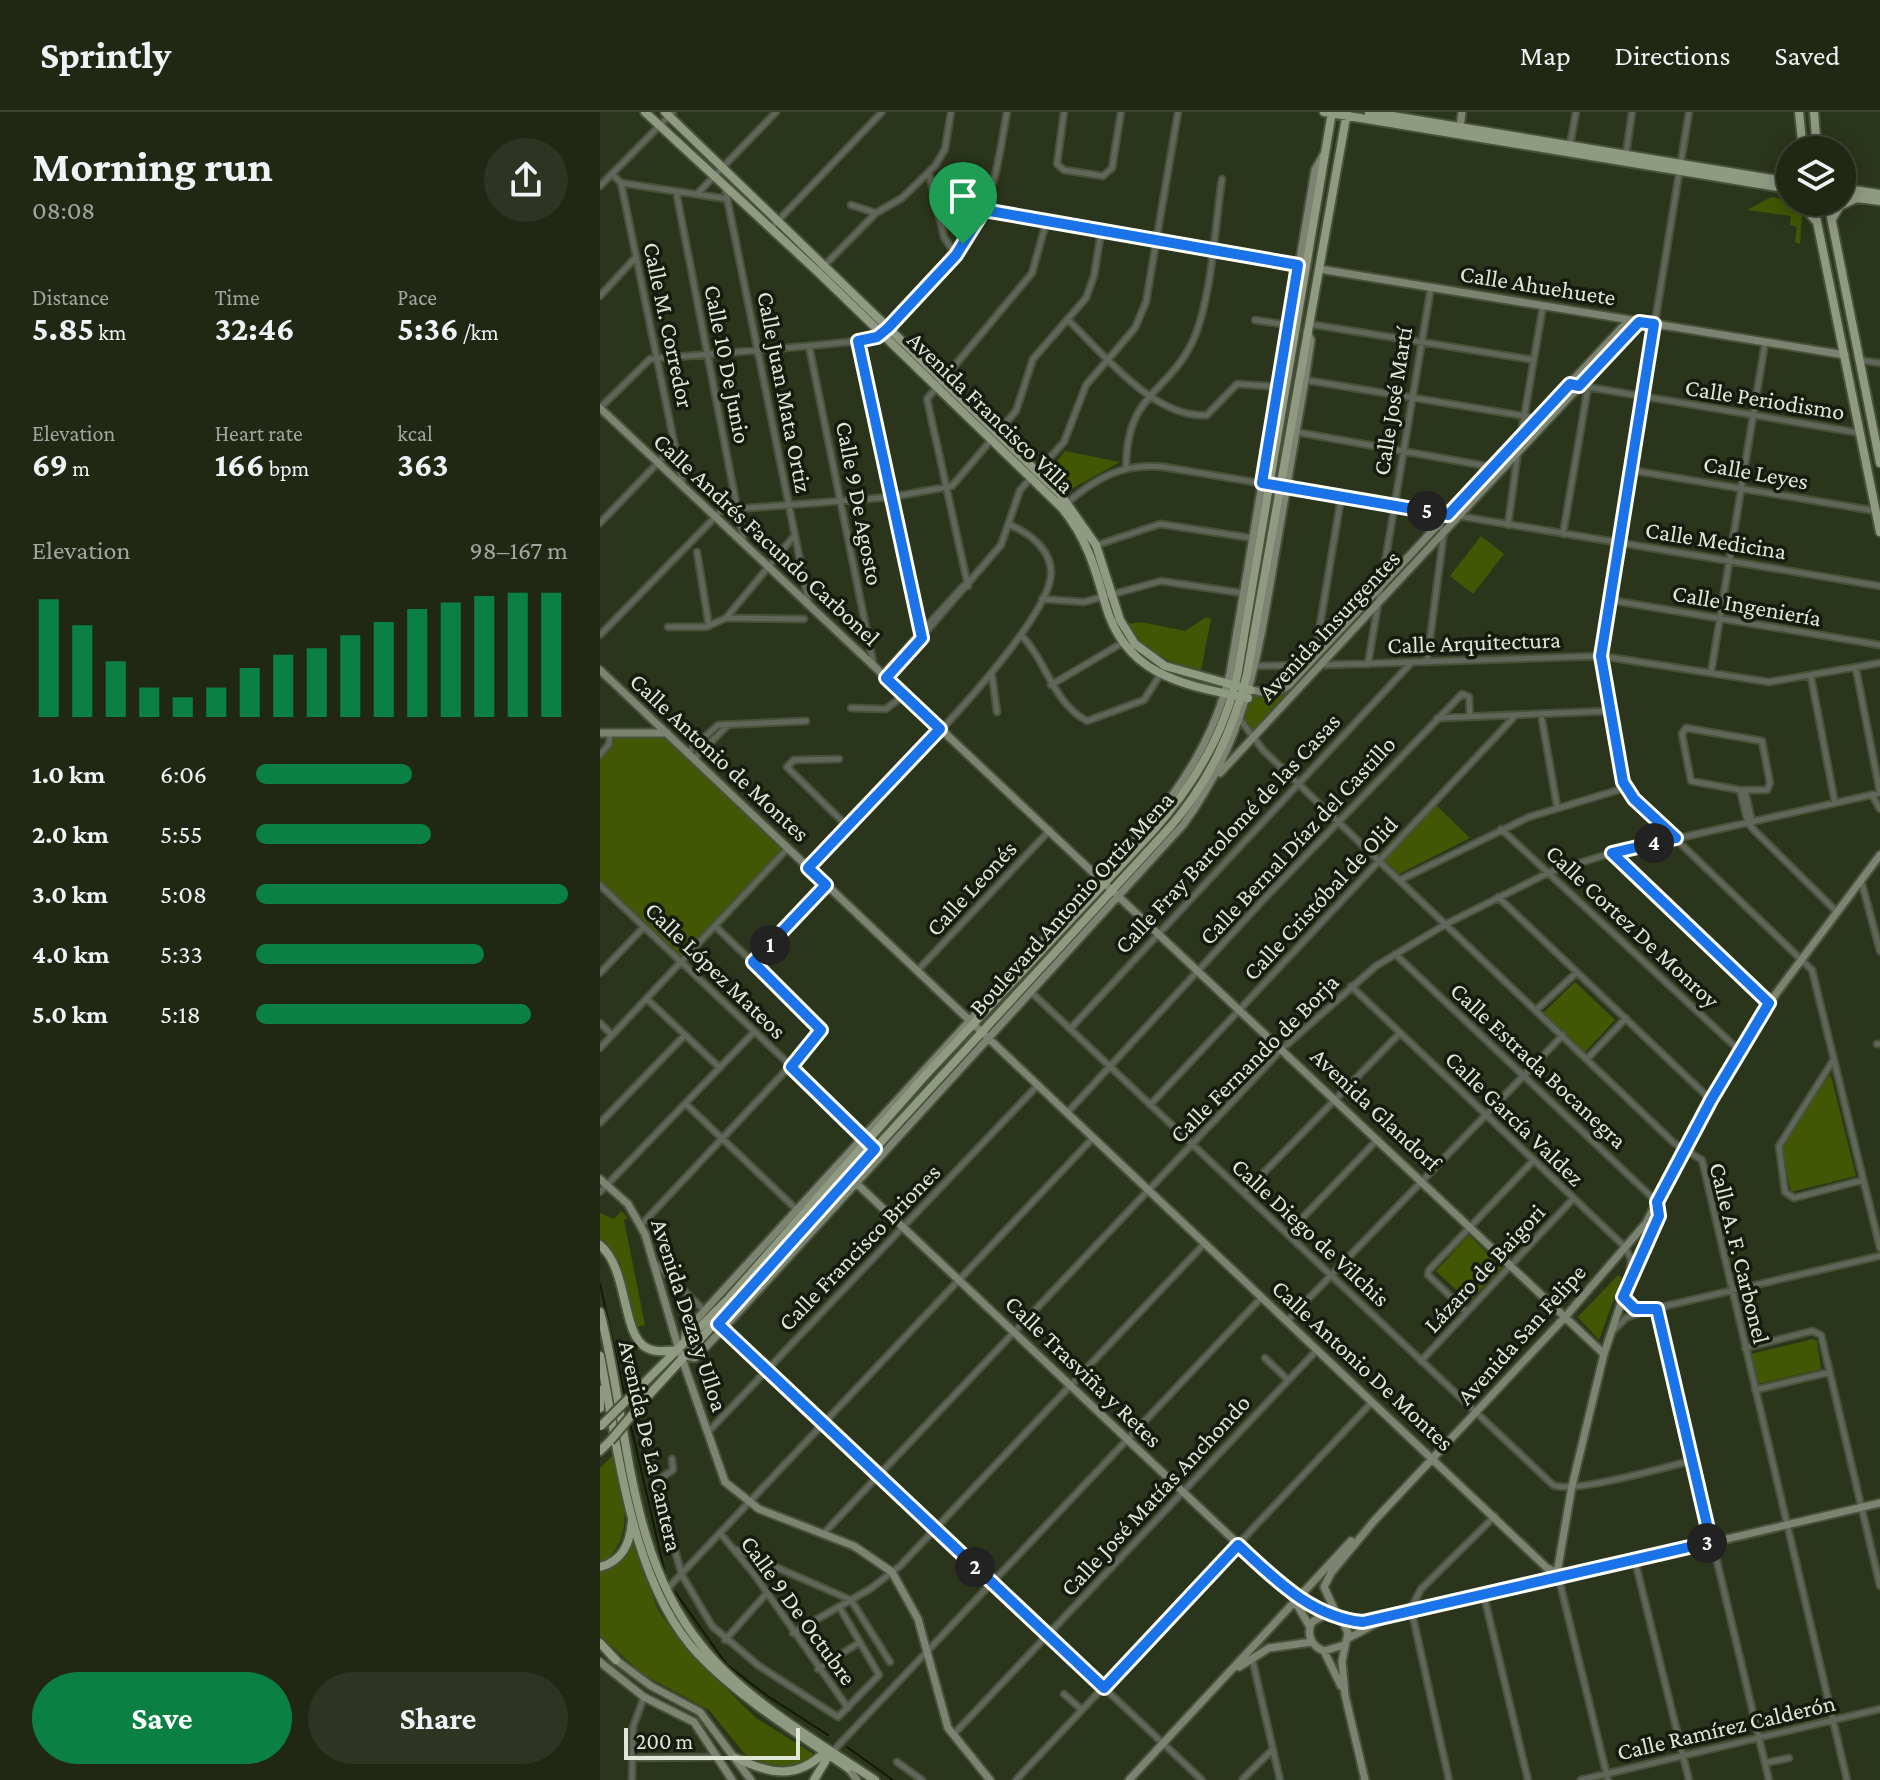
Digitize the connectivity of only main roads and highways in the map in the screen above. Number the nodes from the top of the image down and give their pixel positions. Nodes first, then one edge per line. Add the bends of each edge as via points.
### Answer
1 (645, 112) edge
2 (1329, 112) edge
3 (1369, 112) edge
4 (1462, 112) edge
5 (1799, 112) edge
6 (1814, 112) edge
7 (669, 113) edge
8 (1348, 114) edge
9 (1460, 127) junction
10 (1328, 135) junction
11 (1344, 136) junction
12 (1802, 136) edge
13 (1816, 136) edge
14 (1679, 168) junction
15 (1776, 183) edge
16 (1856, 192) edge
17 (1880, 194) edge
18 (1858, 198) joint
19 (1880, 201) edge
20 (1811, 216) edge
21 (1816, 216) edge
22 (1830, 216) edge
23 (1831, 220) junction
24 (1819, 227) junction
25 (1302, 266) junction
26 (821, 268) junction
27 (1319, 269) junction
28 (1629, 320) junction
29 (1639, 322) junction
30 (1307, 327) junction
31 (1845, 355) junction
32 (1281, 387) junction
33 (600, 408) edge
34 (1877, 437) edge
35 (1880, 463) edge
36 (1274, 485) junction
37 (1441, 528) junction
38 (1880, 532) edge
39 (1108, 597) junction
40 (1317, 661) junction
41 (600, 670) edge
42 (1234, 699) junction
43 (600, 733) edge
44 (667, 733) junction
45 (1214, 781) junction
46 (1880, 855) edge
47 (1109, 885) junction
48 (1063, 949) junction
49 (971, 1022) junction
50 (985, 1034) junction
51 (941, 1083) junction
52 (866, 1137) junction
53 (600, 1179) edge
54 (853, 1180) junction
55 (1657, 1202) junction
56 (600, 1245) edge
57 (767, 1249) junction
58 (600, 1312) edge
59 (1566, 1316) junction
60 (682, 1353) junction
61 (1604, 1354) junction
62 (600, 1356) edge
63 (600, 1390) edge
64 (600, 1408) edge
65 (600, 1426) edge
66 (600, 1451) edge
67 (1433, 1459) junction
68 (1880, 1503) edge
69 (633, 1517) junction
70 (1374, 1521) junction
71 (600, 1567) edge
72 (1558, 1576) junction
73 (663, 1591) junction
74 (1294, 1597) junction
75 (1326, 1613) junction
76 (1339, 1616) junction
77 (1386, 1619) junction
78 (1310, 1627) junction
79 (1312, 1642) junction
80 (1346, 1642) junction
81 (600, 1646) edge
82 (1324, 1651) junction
83 (616, 1660) joint
84 (600, 1662) edge
85 (1225, 1678) junction
86 (1345, 1695) junction
87 (829, 1753) junction
88 (736, 1758) junction
89 (848, 1768) junction
90 (805, 1769) junction
91 (815, 1778) edge
92 (732, 1780) edge
93 (751, 1780) edge
94 (857, 1780) edge
95 (866, 1780) edge
96 (875, 1780) edge
97 (990, 1780) edge
98 (1129, 1780) edge
99 (1365, 1780) edge

1 - 26 main road, Avenida Francisco Villa
2 - 8 main road
2 - 10 main road, Boulevard Antonio Ortiz Mena
3 - 9 main road
4 - 9 main road
5 - 12 main road
6 - 13 main road
7 - 26 main road, Avenida Francisco Villa
8 - 11 main road, Boulevard Antonio Ortiz Mena
8 - 14 main road
9 - 14 main road
10 - 11 main road
10 - 25 main road, Boulevard Antonio Ortiz Mena
11 - 27 main road, Boulevard Antonio Ortiz Mena
14 - 15 main road
16 - 17 main road
18 - 19 main road
18 - 23 main road via 1840,206
20 - 24 main road
21 - 24 main road
22 - 23 main road
23 - 34 main road
24 - 31 main road
25 - 32 main road, Boulevard Antonio Ortiz Mena
25 - 32 main road
26 - 39 main road, Avenida Francisco Villa via 1065,505 1092,547
27 - 28 main road, Calle Ahuehuete
27 - 30 main road, Boulevard Antonio Ortiz Mena
28 - 29 main road, Calle Ahuehuete
28 - 37 main road, Avenida Insurgentes
29 - 31 main road, Calle Ahuehuete
29 - 37 main road, Avenida Insurgentes via 1584,386
30 - 36 main road, Boulevard Antonio Ortiz Mena
30 - 36 main road via 1311,340 1296,432
31 - 38 main road
32 - 36 main road, Boulevard Antonio Ortiz Mena
33 - 47 main road, Calle Andrés Facundo Carbonel
34 - 35 main road
36 - 42 main road, Boulevard Antonio Ortiz Mena
36 - 42 main road via 1252,538
36 - 42 main road via 1256,666
37 - 40 main road, Avenida Insurgentes via 1381,586
37 - 40 main road, Avenida Insurgentes via 1378,602
39 - 42 main road, Avenida Francisco Villa via 1146,655
39 - 42 main road, Avenida Francisco Villa via 1122,643 1142,663 1160,675
40 - 42 main road, Avenida Insurgentes via 1278,693
40 - 45 main road, Avenida Insurgentes
41 - 44 main road, Calle Antonio de Montes
42 - 45 main road
42 - 47 main road
42 - 47 main road, Boulevard Antonio Ortiz Mena via 1184,793
43 - 44 main road
44 - 49 main road, Calle Antonio de Montes
45 - 47 main road via 1183,825
46 - 55 main road via 1769,1003
47 - 48 main road, Boulevard Antonio Ortiz Mena
47 - 49 main road, Boulevard Antonio Ortiz Mena
47 - 59 main road, Avenida Glandorf
48 - 50 main road, Boulevard Antonio Ortiz Mena
48 - 50 main road via 1030,991
49 - 50 main road, Calle Antonio de Montes
49 - 52 main road, Boulevard Antonio Ortiz Mena
50 - 51 main road, Boulevard Antonio Ortiz Mena
50 - 67 main road, Calle Antonio De Montes
51 - 54 main road
51 - 54 main road, Boulevard Antonio Ortiz Mena via 875,1149
52 - 57 main road, Boulevard Antonio Ortiz Mena
52 - 57 main road
53 - 60 main road, Avenida Deza y Ulloa via 625,1199 641,1225
54 - 60 main road, Boulevard Antonio Ortiz Mena via 720,1326
54 - 74 main road, Calle Trasviña y Retes
55 - 59 main road, Avenida San Felipe via 1646,1223
55 - 61 main road via 1659,1216
56 - 60 main road via 619,1272 640,1344 653,1351
57 - 60 main road, Boulevard Antonio Ortiz Mena
57 - 60 main road via 684,1334
58 - 73 main road, Avenida De La Cantera via 641,1516
59 - 61 main road, Avenida Glandorf
59 - 67 main road, Avenida San Felipe
60 - 65 main road, Boulevard Antonio Ortiz Mena, bridge
60 - 66 main road, Boulevard Antonio Ortiz Mena, bridge
60 - 97 main road, Avenida Deza y Ulloa via 725,1482 747,1502 863,1550 892,1572 913,1606 952,1736
61 - 72 main road via 1572,1486
62 - 69 main road, Avenida De La Cantera
63 - 64 main road
67 - 70 main road, Avenida San Felipe
67 - 72 main road, Calle Antonio De Montes
68 - 72 main road
69 - 71 main road via 624,1551
69 - 73 main road, Avenida De La Cantera
70 - 74 main road, Avenida San Felipe
70 - 76 main road, Avenida San Felipe via 1325,1582 1326,1595
72 - 77 main road
73 - 87 main road, Avenida De La Cantera via 676,1626 726,1681
74 - 75 main road, Calle Trasviña y Retes
74 - 78 main road, Calle Trasviña y Retes
74 - 85 main road, Avenida San Felipe
75 - 76 main road
75 - 78 main road
76 - 77 main road via 1363,1622
76 - 80 main road via 1347,1627
77 - 80 main road
78 - 79 main road
79 - 82 main road
79 - 85 main road, Avenida San Felipe via 1283,1644 1252,1657
80 - 82 main road
80 - 86 main road
81 - 83 main road
82 - 86 main road
83 - 88 main road via 700,1712
84 - 92 main road via 644,1697 694,1722
85 - 98 main road, Avenida San Felipe
86 - 99 main road
87 - 89 main road, Avenida De La Cantera
87 - 90 main road
87 - 91 main road
87 - 96 main road, Avenida De La Cantera
88 - 90 main road via 773,1773
88 - 93 main road
89 - 94 main road
89 - 95 main road, Avenida De La Cantera
90 - 91 main road

